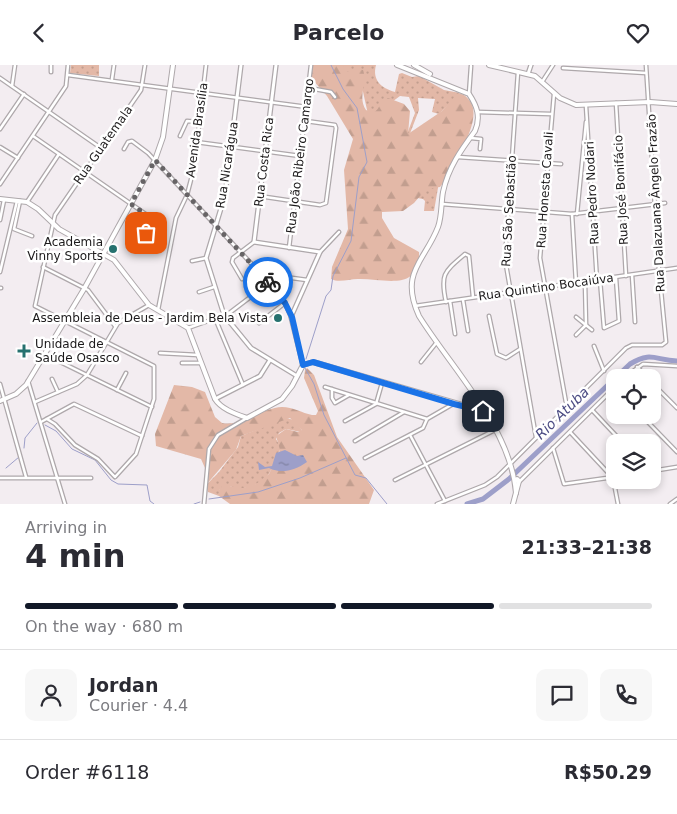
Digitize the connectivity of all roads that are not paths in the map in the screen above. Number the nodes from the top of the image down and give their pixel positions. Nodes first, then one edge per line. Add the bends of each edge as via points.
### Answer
1 (15, 65) edge
2 (51, 65) edge
3 (68, 65) edge
4 (114, 65) edge
5 (146, 65) edge
6 (173, 65) edge
7 (206, 65) edge
8 (241, 65) edge
9 (276, 65) edge
10 (312, 65) edge
11 (406, 65) edge
12 (414, 65) edge
13 (489, 65) edge
14 (531, 65) edge
15 (553, 65) edge
16 (646, 65) edge
17 (398, 66) edge
18 (471, 66) dead end
19 (563, 68) dead end
20 (51, 72) dead end
21 (518, 72) junction
22 (646, 73) junction
23 (528, 74) junction
24 (68, 75) junction
25 (0, 78) edge
26 (112, 79) junction
27 (542, 82) junction
28 (444, 83) junction
29 (142, 85) junction
30 (12, 87) junction
31 (170, 88) junction
32 (309, 88) junction
33 (202, 92) junction
34 (24, 94) junction
35 (469, 94) junction
36 (554, 94) junction
37 (237, 97) junction
38 (335, 97) dead end
39 (271, 102) junction
40 (650, 102) junction
41 (616, 103) junction
42 (677, 104) edge
43 (586, 106) junction
44 (307, 107) junction
45 (50, 112) junction
46 (478, 112) junction
47 (515, 112) junction
48 (551, 115) junction
49 (587, 118) junction
50 (306, 121) junction
51 (198, 122) junction
52 (0, 129) edge
53 (33, 136) junction
54 (180, 136) dead end
55 (470, 138) junction
56 (196, 143) junction
57 (0, 147) edge
58 (231, 147) junction
59 (101, 148) junction
60 (124, 149) dead end
61 (480, 149) dead end
62 (265, 152) junction
63 (59, 154) junction
64 (300, 156) junction
65 (456, 157) junction
66 (18, 158) junction
67 (155, 160) junction
68 (511, 161) junction
69 (548, 164) junction
70 (561, 164) dead end
71 (85, 172) junction
72 (0, 184) edge
73 (187, 195) junction
74 (259, 196) junction
75 (2, 199) edge
76 (18, 201) junction
77 (295, 201) junction
78 (26, 203) junction
79 (665, 203) dead end
80 (131, 204) junction
81 (442, 204) junction
82 (655, 205) junction
83 (622, 208) junction
84 (508, 209) junction
85 (593, 210) junction
86 (544, 211) junction
87 (572, 214) junction
88 (577, 214) junction
89 (0, 220) edge
90 (53, 223) junction
91 (215, 226) junction
92 (339, 232) dead end
93 (32, 235) dead end
94 (254, 242) junction
95 (138, 246) dead end
96 (289, 248) junction
97 (240, 252) junction
98 (320, 252) junction
99 (103, 254) junction
100 (206, 258) junction
101 (192, 261) dead end
102 (43, 267) junction
103 (677, 268) edge
104 (659, 270) junction
105 (0, 272) edge
106 (262, 274) junction
107 (632, 275) junction
108 (626, 276) junction
109 (616, 278) junction
110 (242, 279) dead end
111 (308, 280) junction
112 (599, 281) junction
113 (584, 282) junction
114 (576, 283) junction
115 (214, 287) junction
116 (546, 287) junction
117 (84, 289) junction
118 (199, 292) dead end
119 (258, 292) dead end
120 (510, 292) junction
121 (473, 297) junction
122 (463, 300) junction
123 (450, 301) junction
124 (446, 302) junction
125 (285, 303) junction
126 (150, 305) junction
127 (415, 306) junction
128 (158, 311) junction
129 (224, 315) junction
130 (489, 316) dead end
131 (292, 317) junction
132 (576, 317) dead end
133 (215, 318) junction
134 (255, 318) dead end
135 (63, 321) junction
136 (635, 322) dead end
137 (586, 325) junction
138 (115, 326) junction
139 (188, 328) junction
140 (592, 330) dead end
141 (468, 331) dead end
142 (455, 334) dead end
143 (576, 335) dead end
144 (106, 342) junction
145 (437, 343) junction
146 (594, 345) dead end
147 (520, 348) junction
148 (160, 353) dead end
149 (44, 354) junction
150 (198, 355) junction
151 (270, 360) junction
152 (421, 362) dead end
153 (182, 363) dead end
154 (201, 363) junction
155 (303, 365) junction
156 (677, 366) edge
157 (637, 367) joint
158 (635, 369) edge
159 (604, 371) junction
160 (126, 373) dead end
161 (87, 375) junction
162 (296, 376) junction
163 (52, 379) dead end
164 (28, 381) junction
165 (382, 383) junction
166 (0, 384) edge
167 (243, 385) junction
168 (325, 387) dead end
169 (332, 389) junction
170 (117, 391) junction
171 (58, 392) junction
172 (661, 392) edge
173 (349, 395) junction
174 (606, 397) edge
175 (214, 399) junction
176 (2, 400) edge
177 (35, 403) junction
178 (376, 403) junction
179 (454, 404) junction
180 (152, 407) junction
181 (567, 408) junction
182 (677, 408) edge
183 (592, 410) junction
184 (483, 411) junction
185 (404, 412) junction
186 (247, 418) junction
187 (46, 419) junction
188 (427, 419) junction
189 (346, 421) dead end
190 (40, 422) junction
191 (649, 424) edge
192 (495, 430) junction
193 (570, 432) junction
194 (615, 434) edge
195 (410, 435) junction
196 (142, 436) junction
197 (536, 438) junction
198 (355, 441) dead end
199 (553, 448) junction
200 (677, 452) edge
201 (365, 459) dead end
202 (510, 465) junction
203 (427, 466) junction
204 (677, 467) edge
205 (606, 469) edge
206 (661, 470) edge
207 (26, 477) junction
208 (0, 478) edge
209 (58, 478) junction
210 (91, 478) dead end
211 (606, 478) edge
212 (395, 480) dead end
213 (516, 480) junction
214 (616, 489) edge
215 (677, 499) edge
216 (445, 501) junction
217 (65, 504) edge
218 (204, 504) edge
219 (437, 504) edge
220 (513, 504) edge
221 (618, 504) edge
222 (670, 504) edge

1 - 30 street
2 - 20 street
3 - 24 street
4 - 26 street
5 - 29 street, Rua Guatemala
6 - 31 main road
7 - 33 street, Avenida Brasília
8 - 37 street, Rua Nicarágua
9 - 39 street, Rua Costa Rica
10 - 32 street, Rua João Ribeiro Camargo
11 - 17 main road
12 - 28 main road
13 - 21 main road
14 - 23 street
15 - 27 street
16 - 22 street, Rua Dalazuana Ângelo Frazão
17 - 28 main road
18 - 35 street
19 - 22 street
21 - 23 main road
21 - 47 street, Rua São Sebastião
22 - 40 street, Rua Dalazuana Ângelo Frazão
23 - 27 main road
24 - 26 street
24 - 45 street via 66,86
25 - 30 street
26 - 29 street
27 - 36 main road
28 - 35 main road
29 - 31 street
29 - 59 street, Rua Guatemala
30 - 34 street
31 - 33 street
31 - 67 main road via 163,137
32 - 38 street via 331,92
32 - 44 street, Rua João Ribeiro Camargo
33 - 37 street
33 - 51 street, Avenida Brasília
34 - 45 street
34 - 52 street
35 - 46 main road
36 - 43 main road via 570,103
36 - 48 street, Rua Honesta Cavali
37 - 39 street
37 - 58 street, Rua Nicarágua
39 - 44 street
39 - 62 street, Rua Costa Rica
40 - 41 main road
40 - 42 main road
40 - 82 street, Rua Dalazuana Ângelo Frazão
41 - 43 main road
41 - 83 street, Rua José Bonifácio
43 - 49 street, Rua Pedro Nodari
44 - 50 street, Rua João Ribeiro Camargo
45 - 53 street
45 - 59 street
46 - 47 street
46 - 55 main road via 478,125
47 - 48 street
47 - 68 street, Rua São Sebastião
48 - 69 street, Rua Honesta Cavali
49 - 85 street, Rua Pedro Nodari
49 - 88 street
50 - 64 street, Rua João Ribeiro Camargo
50 - 77 street via 336,127 326,203
51 - 54 street via 187,121
51 - 56 street, Avenida Brasília
53 - 63 street
53 - 66 street
55 - 61 street via 481,139
55 - 65 main road
56 - 58 street
56 - 73 street, Avenida Brasília
57 - 66 street
58 - 62 street
58 - 91 street, Rua Nicarágua via 225,195
59 - 71 street, Rua Guatemala
60 - 67 street via 132,141
62 - 64 street
62 - 74 street, Rua Costa Rica
63 - 71 street
63 - 78 street
64 - 77 street, Rua João Ribeiro Camargo
65 - 68 street
65 - 81 main road via 447,177
66 - 72 street
67 - 73 street
67 - 80 main road
68 - 69 street
68 - 84 street, Rua São Sebastião
69 - 70 street
69 - 86 street, Rua Honesta Cavali
71 - 80 street
71 - 90 street, Rua Guatemala via 55,215
73 - 91 street
73 - 128 street, Avenida Brasília via 176,218
74 - 77 street
74 - 94 street, Rua Costa Rica
75 - 76 main road
75 - 89 street
76 - 78 main road
76 - 93 street via 14,229
76 - 105 street
77 - 96 street, Rua João Ribeiro Camargo
78 - 90 main road
79 - 82 street
80 - 95 street via 147,215 146,233
80 - 99 main road
81 - 84 street
81 - 127 main road via 439,225 414,268
82 - 83 street
82 - 104 street, Rua Dalazuana Ângelo Frazão
83 - 85 street
83 - 108 street, Rua José Bonifácio
84 - 86 street
84 - 120 street, Rua São Sebastião via 505,259
85 - 88 street
85 - 112 street, Rua Pedro Nodari
86 - 87 street
86 - 116 street, Rua Honesta Cavali via 540,258
87 - 88 street
87 - 114 street
90 - 99 main road
90 - 102 street, Rua Guatemala
91 - 97 street
91 - 100 street, Rua Nicarágua
92 - 98 street
94 - 96 street
94 - 97 street
96 - 98 street
97 - 106 street
97 - 110 street via 232,262
98 - 111 street
99 - 117 main road
99 - 126 main road via 114,260
100 - 101 street
100 - 115 street
102 - 117 street
102 - 135 street, Rua Guatemala via 35,306
103 - 104 street, Rua Quintino Bocaiúva
104 - 107 street, Rua Quintino Bocaiúva
104 - 159 street, Rua Dalazuana Ângelo Frazão via 666,342 662,345 629,346
106 - 111 street
106 - 125 street
107 - 108 street, Rua Quintino Bocaiúva
107 - 136 street
108 - 109 street, Rua Quintino Bocaiúva
109 - 112 street, Rua Quintino Bocaiúva
109 - 112 street, Rua Pedro Nodari via 618,321 604,328
111 - 131 street
112 - 113 street, Rua Quintino Bocaiúva
113 - 114 street, Rua Quintino Bocaiúva
113 - 137 street
114 - 116 street, Rua Quintino Bocaiúva
115 - 118 street
115 - 129 street
116 - 120 street, Rua Quintino Bocaiúva
116 - 181 street, Rua Honesta Cavali
117 - 135 main road
117 - 138 street via 96,299
119 - 129 street
120 - 121 street, Rua Quintino Bocaiúva
120 - 147 street, Rua São Sebastião
121 - 122 street, Rua Quintino Bocaiúva
121 - 124 street via 468,254 465,254 443,276
122 - 123 street, Rua Quintino Bocaiúva
122 - 141 street
123 - 124 street, Rua Quintino Bocaiúva
123 - 142 street
124 - 127 street, Rua Quintino Bocaiúva
125 - 131 street
125 - 134 street via 259,323
126 - 128 main road
126 - 138 street
127 - 145 main road
128 - 139 main road
129 - 133 street
129 - 151 street via 244,341
130 - 147 street via 497,353 506,358
131 - 155 street
132 - 137 street
133 - 139 street
133 - 167 street
135 - 144 street
135 - 149 main road
137 - 140 street
137 - 143 street
138 - 144 street
139 - 150 main road
144 - 161 street
144 - 180 street via 154,365
145 - 152 street
145 - 184 main road
146 - 159 street
147 - 197 street, Rua São Sebastião
148 - 150 street
149 - 161 street
149 - 164 main road
150 - 154 main road
151 - 162 street
151 - 167 street via 260,376
153 - 154 street
154 - 175 main road
155 - 162 main road
155 - 165 main road via 313,362
156 - 157 street via 646,363
157 - 158 street
159 - 181 street
160 - 170 street
161 - 170 street
161 - 171 street via 77,384
162 - 186 main road via 282,399
163 - 171 street
164 - 176 main road via 21,390
164 - 177 street
165 - 178 street
165 - 179 main road
166 - 176 street
167 - 175 street
168 - 169 street
169 - 173 street
169 - 173 street via 335,403
170 - 180 street
171 - 177 street
172 - 182 street
173 - 178 street
174 - 183 street
175 - 186 main road via 221,406
176 - 207 street
177 - 190 street
178 - 185 street
178 - 189 street
179 - 184 main road
179 - 188 street
180 - 196 street
181 - 197 street
183 - 193 street
183 - 194 street
184 - 192 main road
185 - 188 street
185 - 198 street
186 - 218 street via 218,435 208,449
187 - 190 street
187 - 196 street via 74,403
187 - 196 street via 75,445 98,459 115,477 133,458
188 - 195 street via 423,428
190 - 209 street
191 - 200 street
192 - 202 main road
192 - 203 street
193 - 199 street
193 - 205 street
195 - 201 street
195 - 203 street
197 - 202 street
199 - 211 street via 564,484
199 - 213 street via 526,475
202 - 213 main road
202 - 216 street via 485,485
203 - 212 street
203 - 216 street
204 - 206 street
207 - 208 street
207 - 209 street
209 - 210 street
209 - 217 street
213 - 220 main road
214 - 221 street
215 - 222 street
216 - 219 street

